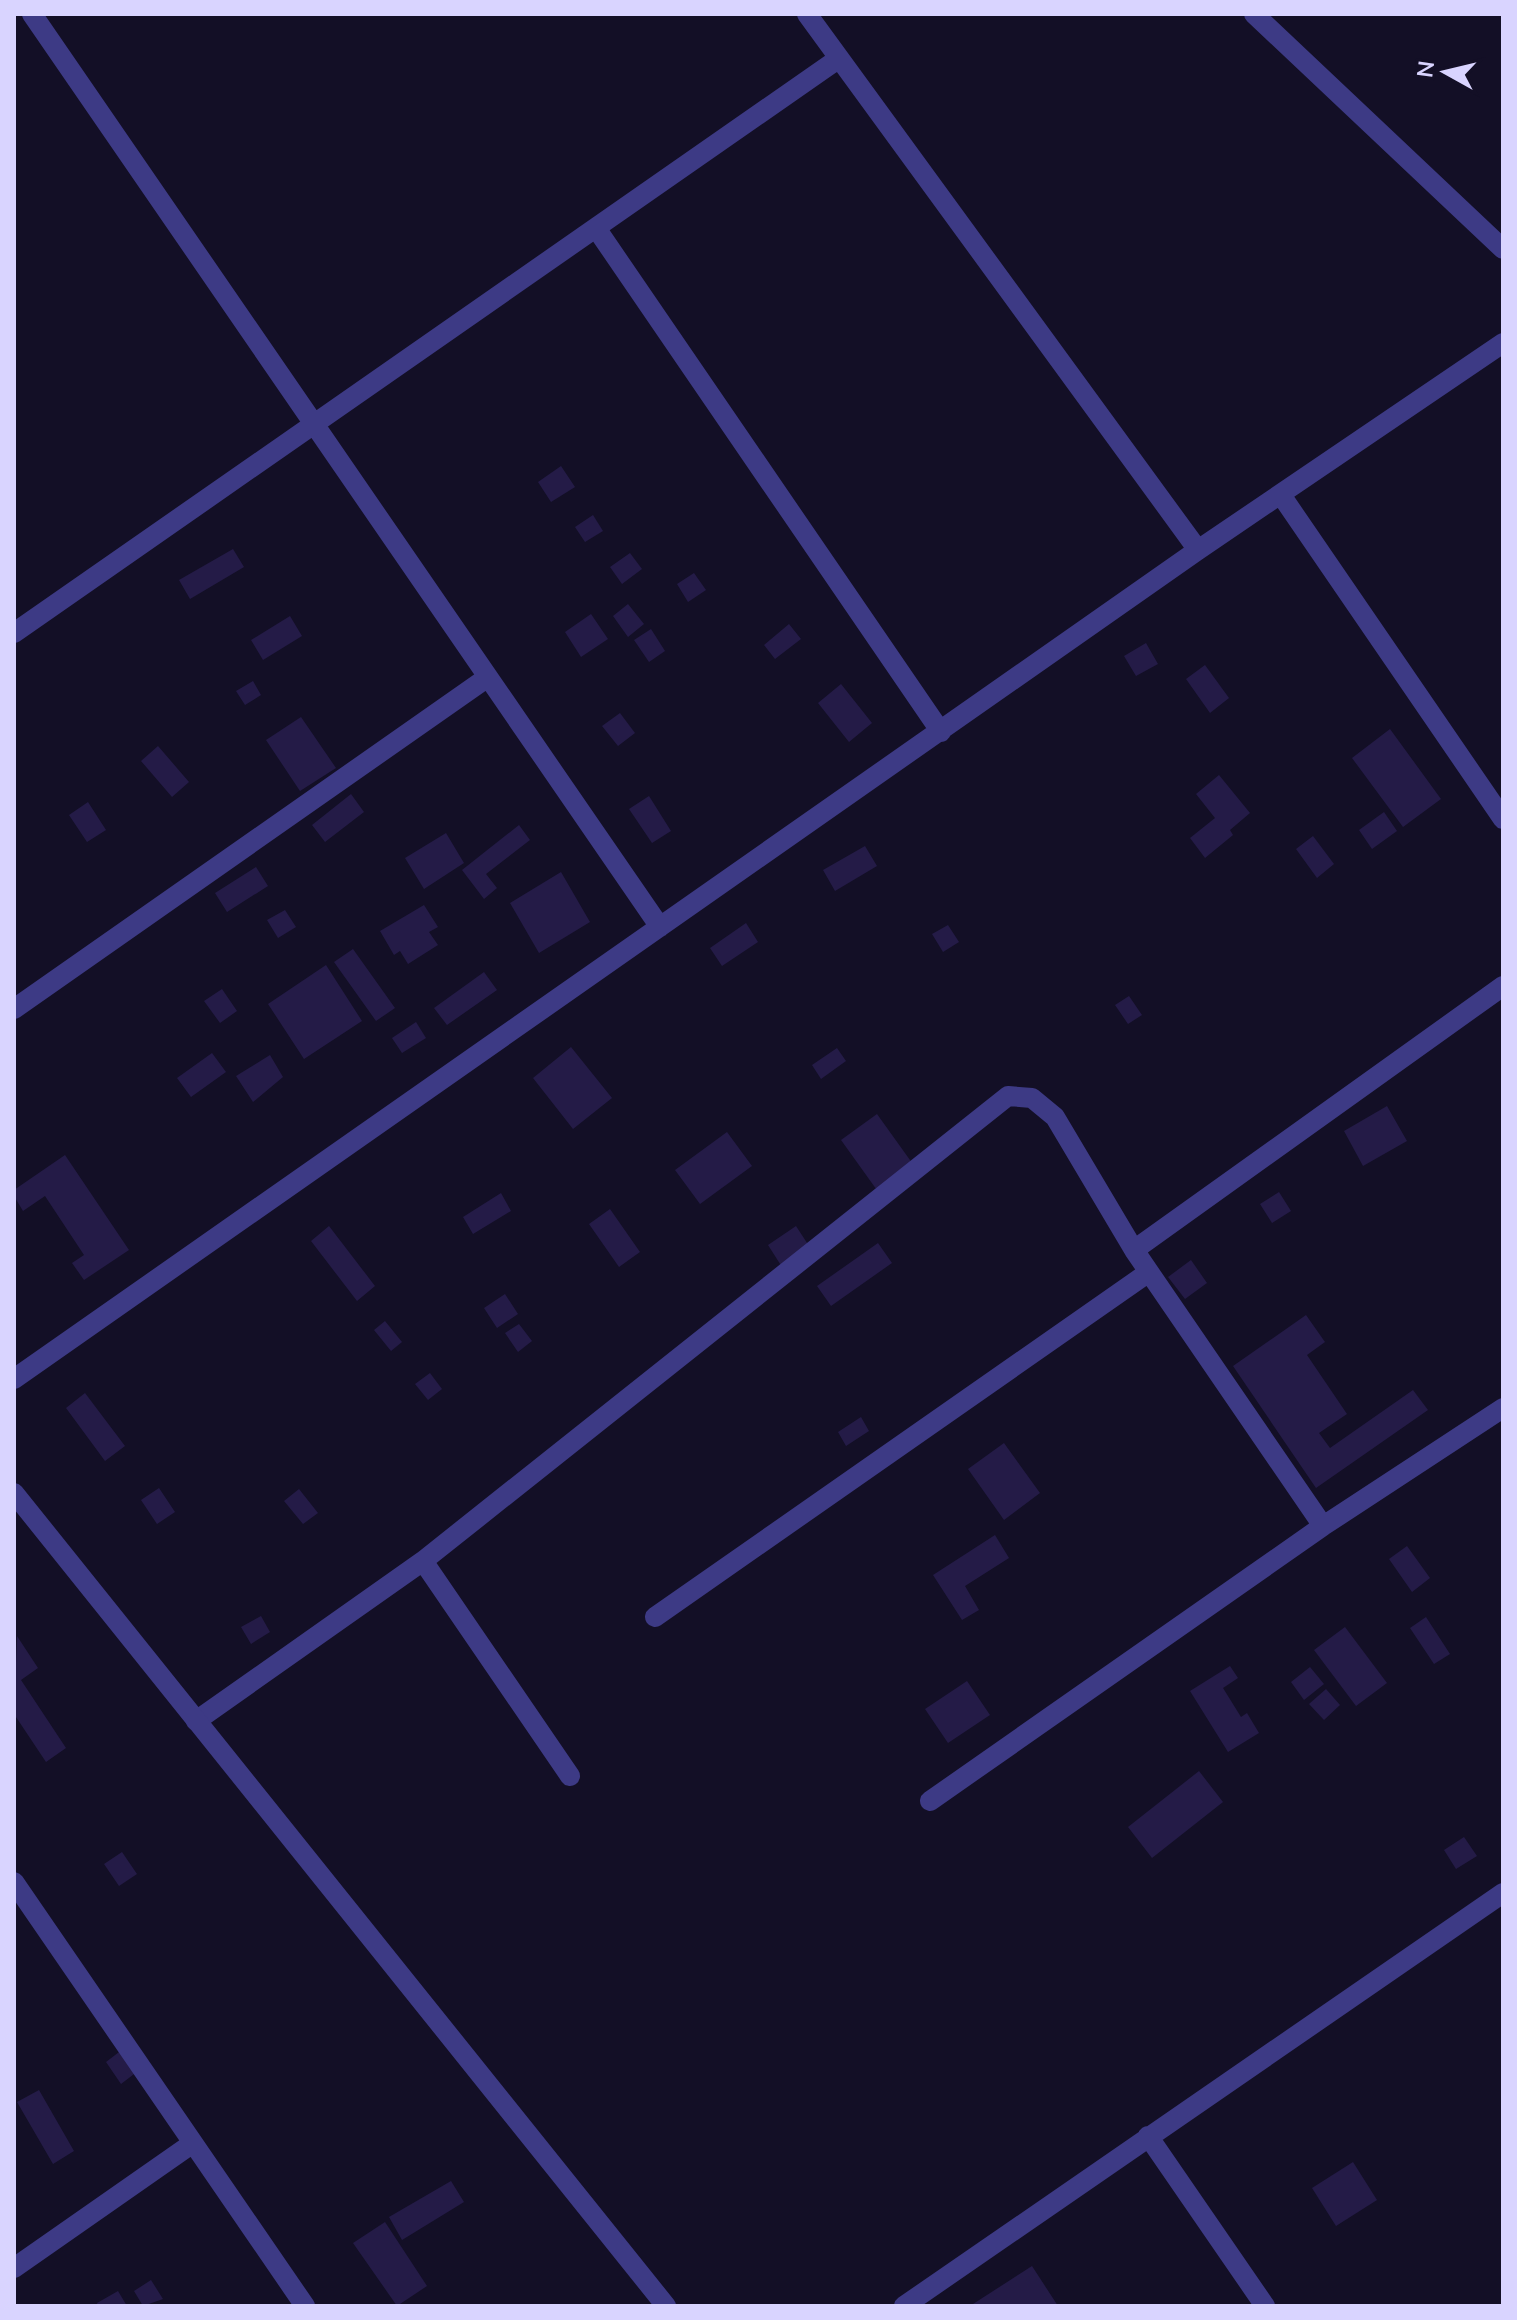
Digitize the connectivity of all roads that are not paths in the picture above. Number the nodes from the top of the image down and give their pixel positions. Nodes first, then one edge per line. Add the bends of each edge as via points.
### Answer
1 (32, 14) edge
2 (807, 14) edge
3 (1254, 14) edge
4 (838, 59) junction
5 (596, 228) junction
6 (1503, 249) edge
7 (1503, 343) edge
8 (314, 424) junction
9 (1281, 495) junction
10 (1198, 550) junction
11 (14, 633) edge
12 (488, 677) junction
13 (941, 732) junction
14 (1503, 819) edge
15 (660, 927) junction
16 (1503, 986) edge
17 (14, 1009) edge
18 (1134, 1250) junction
19 (1149, 1272) junction
20 (14, 1379) edge
21 (1502, 1411) edge
22 (14, 1493) edge
23 (1323, 1526) junction
24 (423, 1561) junction
25 (655, 1617) dead end
26 (196, 1721) junction
27 (570, 1776) dead end
28 (930, 1801) dead end
29 (14, 1882) edge
30 (1503, 1893) edge
31 (1148, 2136) junction
32 (193, 2143) junction
33 (14, 2268) edge
34 (305, 2306) edge
35 (666, 2306) edge
36 (904, 2306) edge
37 (1265, 2306) edge

1 - 8 street
2 - 4 street
3 - 6 street
4 - 5 street
4 - 10 street
5 - 8 street
5 - 13 street
7 - 9 street
8 - 11 street
8 - 12 street
9 - 10 street
9 - 14 street
10 - 13 street
12 - 15 street
12 - 17 street
13 - 15 street
15 - 20 street
16 - 18 street
18 - 19 street
18 - 24 street via 1055,1117 1032,1098 1008,1096
19 - 23 street
19 - 25 street
21 - 23 street
22 - 26 street
23 - 28 street
24 - 26 street
24 - 27 street
26 - 35 street
29 - 32 street
30 - 31 street
31 - 36 street
31 - 37 street
32 - 33 street
32 - 34 street

